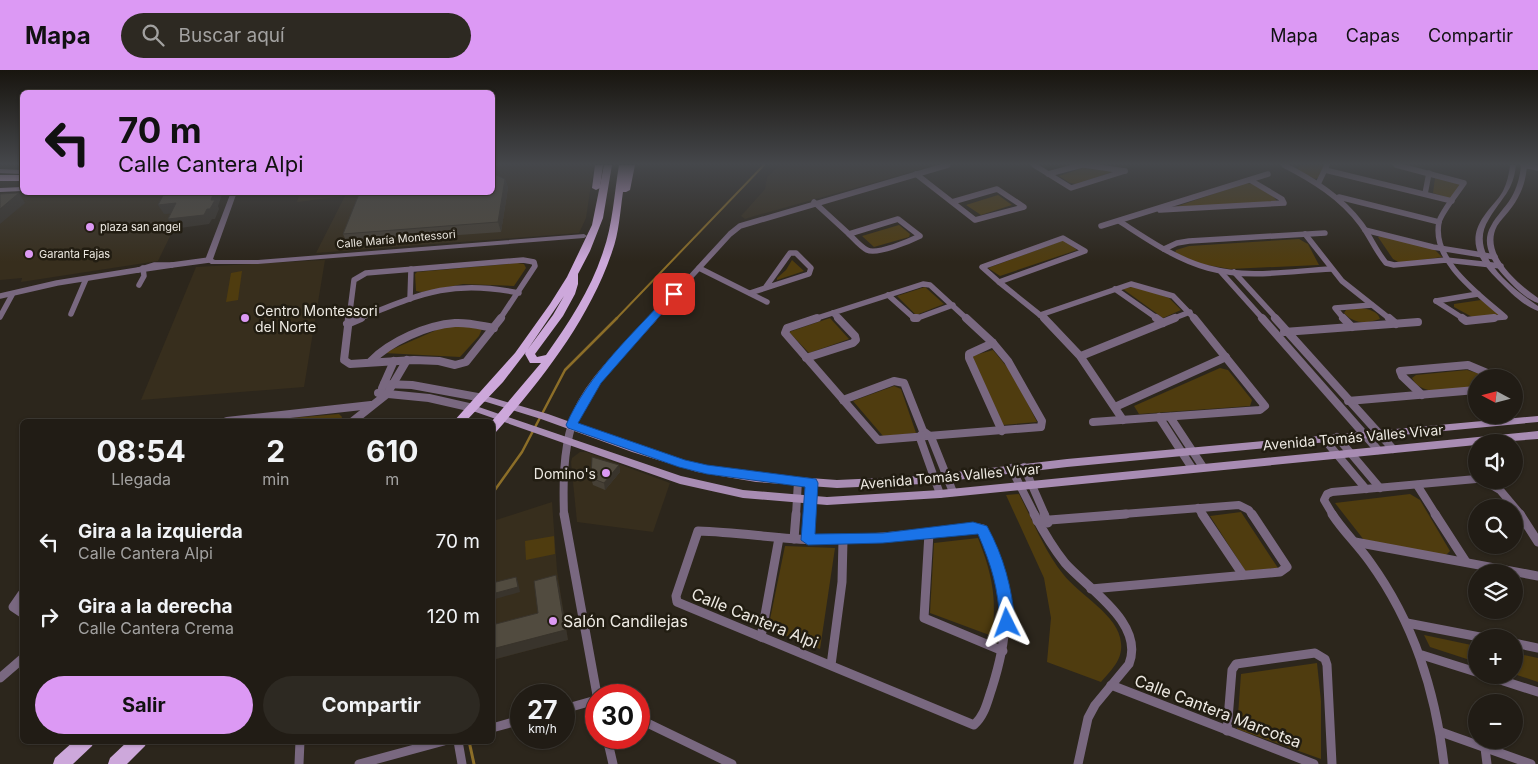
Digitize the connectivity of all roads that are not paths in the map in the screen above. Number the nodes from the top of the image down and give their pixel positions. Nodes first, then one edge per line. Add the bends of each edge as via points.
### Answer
1 (232, 197) edge
2 (595, 197) edge
3 (602, 197) edge
4 (617, 197) edge
5 (625, 197) edge
6 (831, 197) edge
7 (946, 197) edge
8 (968, 197) edge
9 (1010, 197) edge
10 (1194, 197) edge
11 (1279, 197) edge
12 (1336, 197) edge
13 (1338, 197) edge
14 (1438, 197) edge
15 (1454, 197) edge
16 (1503, 197) edge
17 (1514, 197) edge
18 (1452, 201) junction
19 (814, 202) junction
20 (952, 202) junction
21 (1156, 209) junction
22 (1119, 221) junction
23 (1439, 222) junction
24 (1101, 226) dead end
25 (1365, 230) junction
26 (1325, 233) dead end
27 (849, 234) junction
28 (1305, 234) junction
29 (584, 236) junction
30 (610, 241) junction
31 (585, 249) junction
32 (1164, 250) junction
33 (1441, 251) junction
34 (209, 260) junction
35 (1446, 260) junction
36 (1486, 260) junction
37 (1498, 261) junction
38 (699, 268) junction
39 (142, 269) junction
40 (411, 269) junction
41 (1331, 269) junction
42 (573, 270) junction
43 (1220, 271) junction
44 (1234, 272) junction
45 (86, 279) junction
46 (999, 282) junction
47 (139, 285) dead end
48 (765, 288) junction
49 (1115, 289) junction
50 (519, 293) junction
51 (750, 293) junction
52 (1478, 294) junction
53 (12, 295) junction
54 (888, 295) junction
55 (0, 296) edge
56 (410, 299) junction
57 (1538, 301) edge
58 (767, 302) dead end
59 (953, 305) junction
60 (1372, 305) junction
61 (1538, 309) edge
62 (1190, 312) junction
63 (833, 313) junction
64 (71, 314) dead end
65 (1040, 315) junction
66 (0, 316) edge
67 (1418, 322) dead end
68 (1163, 323) junction
69 (347, 324) junction
70 (1396, 324) junction
71 (1352, 327) junction
72 (494, 328) junction
73 (1287, 332) junction
74 (1275, 333) junction
75 (993, 343) junction
76 (1081, 356) junction
77 (1226, 357) junction
78 (548, 358) junction
79 (806, 358) junction
80 (407, 360) junction
81 (371, 361) junction
82 (394, 361) junction
83 (1478, 369) edge
84 (384, 384) junction
85 (394, 384) junction
86 (429, 388) junction
87 (1468, 391) edge
88 (387, 394) junction
89 (1422, 395) junction
90 (379, 396) junction
91 (421, 396) junction
92 (483, 398) junction
93 (843, 400) junction
94 (1349, 401) junction
95 (1336, 402) junction
96 (371, 404) junction
97 (513, 405) junction
98 (1115, 407) junction
99 (473, 408) junction
100 (1170, 416) junction
101 (504, 417) junction
102 (1159, 417) junction
103 (247, 419) edge
104 (356, 419) edge
105 (462, 419) edge
106 (1538, 419) edge
107 (1123, 420) junction
108 (1094, 422) dead end
109 (572, 425) junction
110 (495, 426) edge
111 (1002, 431) junction
112 (1378, 433) junction
113 (921, 434) junction
114 (1364, 434) junction
115 (1538, 435) edge
116 (931, 436) junction
117 (1337, 437) junction
118 (1185, 439) junction
119 (1324, 439) junction
120 (568, 440) junction
121 (1174, 440) junction
122 (1392, 449) junction
123 (1378, 450) junction
124 (1187, 451) junction
125 (1350, 453) junction
126 (1337, 454) junction
127 (940, 460) junction
128 (929, 461) junction
129 (1360, 465) junction
130 (1347, 466) junction
131 (1024, 467) junction
132 (1198, 467) junction
133 (1011, 468) junction
134 (947, 476) junction
135 (934, 478) junction
136 (1468, 480) edge
137 (798, 481) junction
138 (812, 483) junction
139 (1032, 484) junction
140 (1019, 485) junction
141 (1417, 485) junction
142 (1380, 488) junction
143 (1366, 489) junction
144 (1499, 489) edge
145 (953, 492) junction
146 (940, 494) junction
147 (1038, 497) junction
148 (797, 499) junction
149 (1026, 499) junction
150 (811, 500) junction
151 (1198, 508) junction
152 (797, 513) junction
153 (810, 514) junction
154 (1048, 520) junction
155 (1037, 521) junction
156 (929, 533) junction
157 (1048, 535) junction
158 (779, 538) junction
159 (794, 539) junction
160 (808, 540) junction
161 (843, 540) junction
162 (1355, 542) junction
163 (1538, 542) edge
164 (1466, 562) junction
165 (1243, 575) junction
166 (1538, 576) edge
167 (1091, 589) junction
168 (20, 597) edge
169 (20, 612) edge
170 (1407, 622) junction
171 (1468, 635) edge
172 (761, 637) junction
173 (1523, 645) edge
174 (1538, 648) edge
175 (1003, 651) junction
176 (1422, 654) junction
177 (20, 661) edge
178 (831, 665) junction
179 (1468, 669) edge
180 (0, 678) edge
181 (595, 684) edge
182 (1513, 684) edge
183 (1111, 685) junction
184 (1538, 692) edge
185 (510, 723) edge
186 (650, 724) edge
187 (495, 727) edge
188 (1227, 731) junction
189 (1441, 732) junction
190 (1468, 742) edge
191 (83, 744) edge
192 (136, 744) edge
193 (300, 744) edge
194 (433, 744) edge
195 (459, 744) edge
196 (610, 749) edge
197 (1485, 749) edge
198 (1488, 749) edge
199 (61, 764) edge
200 (116, 764) edge
201 (299, 764) edge
202 (359, 764) edge
203 (462, 764) edge
204 (613, 764) edge
205 (732, 764) edge
206 (1078, 764) edge
207 (1314, 764) edge
208 (1332, 764) edge
209 (1444, 764) edge
210 (1487, 764) edge
211 (1531, 764) edge

1 - 34 street
2 - 29 main road
3 - 31 main road via 597,223
4 - 30 main road
5 - 30 main road via 620,223
6 - 19 street
7 - 20 street
8 - 20 street
9 - 20 street via 1024,207 978,220
10 - 21 street
11 - 21 street via 1284,204 1171,211
12 - 25 street
13 - 23 street
14 - 18 street
15 - 18 street
16 - 36 street via 1480,227 1478,237
17 - 37 street via 1492,229 1491,241
18 - 23 street
19 - 27 street
19 - 38 street via 740,226
21 - 22 street
22 - 24 street
22 - 32 street
23 - 33 street
25 - 33 street
25 - 35 street via 1389,264
26 - 28 street
27 - 27 street via 871,251 920,236 898,219
28 - 32 street via 1189,241
28 - 41 street
29 - 31 main road
29 - 34 street, Calle María Montessori via 227,264
30 - 78 main road via 601,269 585,300
31 - 42 main road
32 - 43 street
33 - 35 street
33 - 36 street
34 - 39 street
35 - 36 street
35 - 52 street
36 - 37 street
36 - 37 street
36 - 61 street via 1509,287
37 - 57 street via 1515,282
38 - 51 street
38 - 109 street via 597,380
39 - 45 street
39 - 47 street via 144,276
40 - 50 street via 523,260 534,262 535,266
40 - 56 street
40 - 69 street via 366,272 356,277
41 - 44 street
41 - 60 street
42 - 78 main road via 575,282 570,295 530,354 534,361
42 - 92 main road via 530,339
43 - 44 street
43 - 74 street
44 - 73 street
45 - 53 street via 50,284
45 - 64 street
46 - 46 street via 982,267 1063,238 1086,251
46 - 65 street
48 - 48 street via 809,274 811,268 796,253 790,253
48 - 51 street
49 - 62 street via 1138,284 1173,296
49 - 65 street
49 - 68 street
50 - 56 street via 470,286 439,290
50 - 72 street
51 - 58 street
52 - 52 street via 1505,317 1466,321 1436,301
53 - 55 street
53 - 66 street
54 - 59 street via 927,284
54 - 59 street via 915,319
54 - 63 street
56 - 69 street
59 - 75 street
60 - 70 street
60 - 71 street via 1335,308
62 - 68 street
62 - 77 street
63 - 79 street via 785,330
63 - 79 street via 856,340
65 - 76 street
67 - 70 street
68 - 76 street
69 - 81 street via 344,360 350,364
70 - 71 street
71 - 73 street
72 - 80 street via 462,364
72 - 81 street via 458,323 443,326 383,350
73 - 74 street
73 - 94 street
74 - 95 street
75 - 111 street via 973,351 969,358
75 - 111 street via 1017,373 1043,424 1038,428
76 - 98 street
77 - 98 street
77 - 100 street via 1264,405 1263,410
78 - 97 main road
79 - 93 street
80 - 82 street
80 - 85 street
81 - 82 street
82 - 84 street
83 - 89 street via 1468,365 1400,371
84 - 85 street, Avenida Tomás Valles Vivar
84 - 90 street
85 - 86 street, Avenida Tomás Valles Vivar
85 - 88 street
86 - 91 street
86 - 92 street, Avenida Tomás Valles Vivar
87 - 89 street
88 - 90 street, Avenida Tomás Valles Vivar
88 - 91 street, Avenida Tomás Valles Vivar
89 - 94 street
90 - 96 street
91 - 99 street, Avenida Tomás Valles Vivar
92 - 97 main road, Avenida Tomás Valles Vivar
92 - 99 main road
93 - 113 street via 878,440
93 - 113 street via 894,381 901,382 907,385
94 - 95 street
94 - 112 street
95 - 114 street
96 - 103 street
96 - 104 street
97 - 101 main road
97 - 109 main road, Avenida Tomás Valles Vivar
98 - 107 street
99 - 101 main road, Avenida Tomás Valles Vivar
99 - 105 main road
100 - 102 street
100 - 118 street
101 - 110 main road
101 - 120 main road, Avenida Tomás Valles Vivar
102 - 107 street
102 - 121 street
106 - 112 main road, Avenida Tomás Valles Vivar
107 - 108 street
109 - 120 street
109 - 137 main road, Avenida Tomás Valles Vivar via 683,464 731,474
111 - 116 street
112 - 114 main road, Avenida Tomás Valles Vivar
112 - 122 street
113 - 116 street
113 - 128 street
114 - 117 main road, Avenida Tomás Valles Vivar
114 - 123 street
115 - 122 main road, Avenida Tomás Valles Vivar
116 - 127 street
117 - 119 main road, Avenida Tomás Valles Vivar
117 - 125 street
118 - 121 street
118 - 124 street
119 - 124 main road, Avenida Tomás Valles Vivar
119 - 126 street
120 - 148 main road, Avenida Tomás Valles Vivar via 687,482 722,490
120 - 181 street via 563,482 564,519
121 - 124 street
122 - 123 main road, Avenida Tomás Valles Vivar
123 - 125 main road, Avenida Tomás Valles Vivar
124 - 131 main road, Avenida Tomás Valles Vivar
124 - 132 street
125 - 126 main road, Avenida Tomás Valles Vivar
125 - 129 street
126 - 130 street
126 - 132 main road, Avenida Tomás Valles Vivar
127 - 128 street
127 - 134 street
128 - 135 street
129 - 130 street
129 - 142 street
130 - 143 street
131 - 133 main road, Avenida Tomás Valles Vivar
131 - 139 street
132 - 139 main road, Avenida Tomás Valles Vivar
133 - 134 main road, Avenida Tomás Valles Vivar
133 - 140 street
134 - 135 main road, Avenida Tomás Valles Vivar
134 - 145 street
135 - 138 main road, Avenida Tomás Valles Vivar
135 - 146 street
136 - 141 street
137 - 138 main road, Avenida Tomás Valles Vivar
137 - 148 street
138 - 150 street
139 - 140 main road, Avenida Tomás Valles Vivar
139 - 147 street
140 - 145 main road, Avenida Tomás Valles Vivar
140 - 149 street
141 - 142 street
141 - 164 street
142 - 143 street
143 - 162 street via 1329,493 1325,498 1325,504
144 - 163 street
145 - 146 main road, Avenida Tomás Valles Vivar
146 - 150 main road, Avenida Tomás Valles Vivar via 846,501
147 - 149 street
147 - 154 street
148 - 150 main road, Avenida Tomás Valles Vivar
148 - 152 street
149 - 155 street
150 - 153 street
151 - 154 street
151 - 165 street
151 - 165 street via 1245,507 1287,567 1280,572
152 - 153 street
152 - 159 street
153 - 160 street
154 - 155 street
154 - 157 street
155 - 157 street
156 - 161 street, Calle Cantera Alpi
156 - 175 street via 924,618
156 - 175 street, Calle Cantera Alpi via 978,527 986,533 1005,592 1007,635
157 - 167 street via 1064,562
158 - 159 street, Calle Cantera Alpi
158 - 172 street
158 - 172 street, Calle Cantera Alpi via 698,531 676,596 681,605
159 - 160 street, Calle Cantera Alpi
160 - 161 street, Calle Cantera Alpi
161 - 178 street via 842,582
162 - 164 street
162 - 170 street
164 - 166 street
165 - 167 street
167 - 183 street via 1118,615 1132,644 1132,659
168 - 169 street via 13,607
170 - 171 street
170 - 176 street
172 - 178 street, Calle Cantera Alpi
173 - 174 street
175 - 178 street, Calle Cantera Alpi via 982,718 974,725
176 - 179 street
176 - 189 street
177 - 180 street
182 - 184 street
183 - 188 street, Calle Cantera Marcotsa
183 - 206 street via 1090,713
185 - 187 street
186 - 205 street
188 - 207 street, Calle Cantera Marcotsa
188 - 208 street via 1232,670 1236,664 1308,652 1320,655 1327,665
189 - 190 street
189 - 209 street
191 - 199 main road
192 - 200 main road
193 - 201 street
194 - 202 street
195 - 203 street
196 - 204 street
197 - 210 street
198 - 211 street

